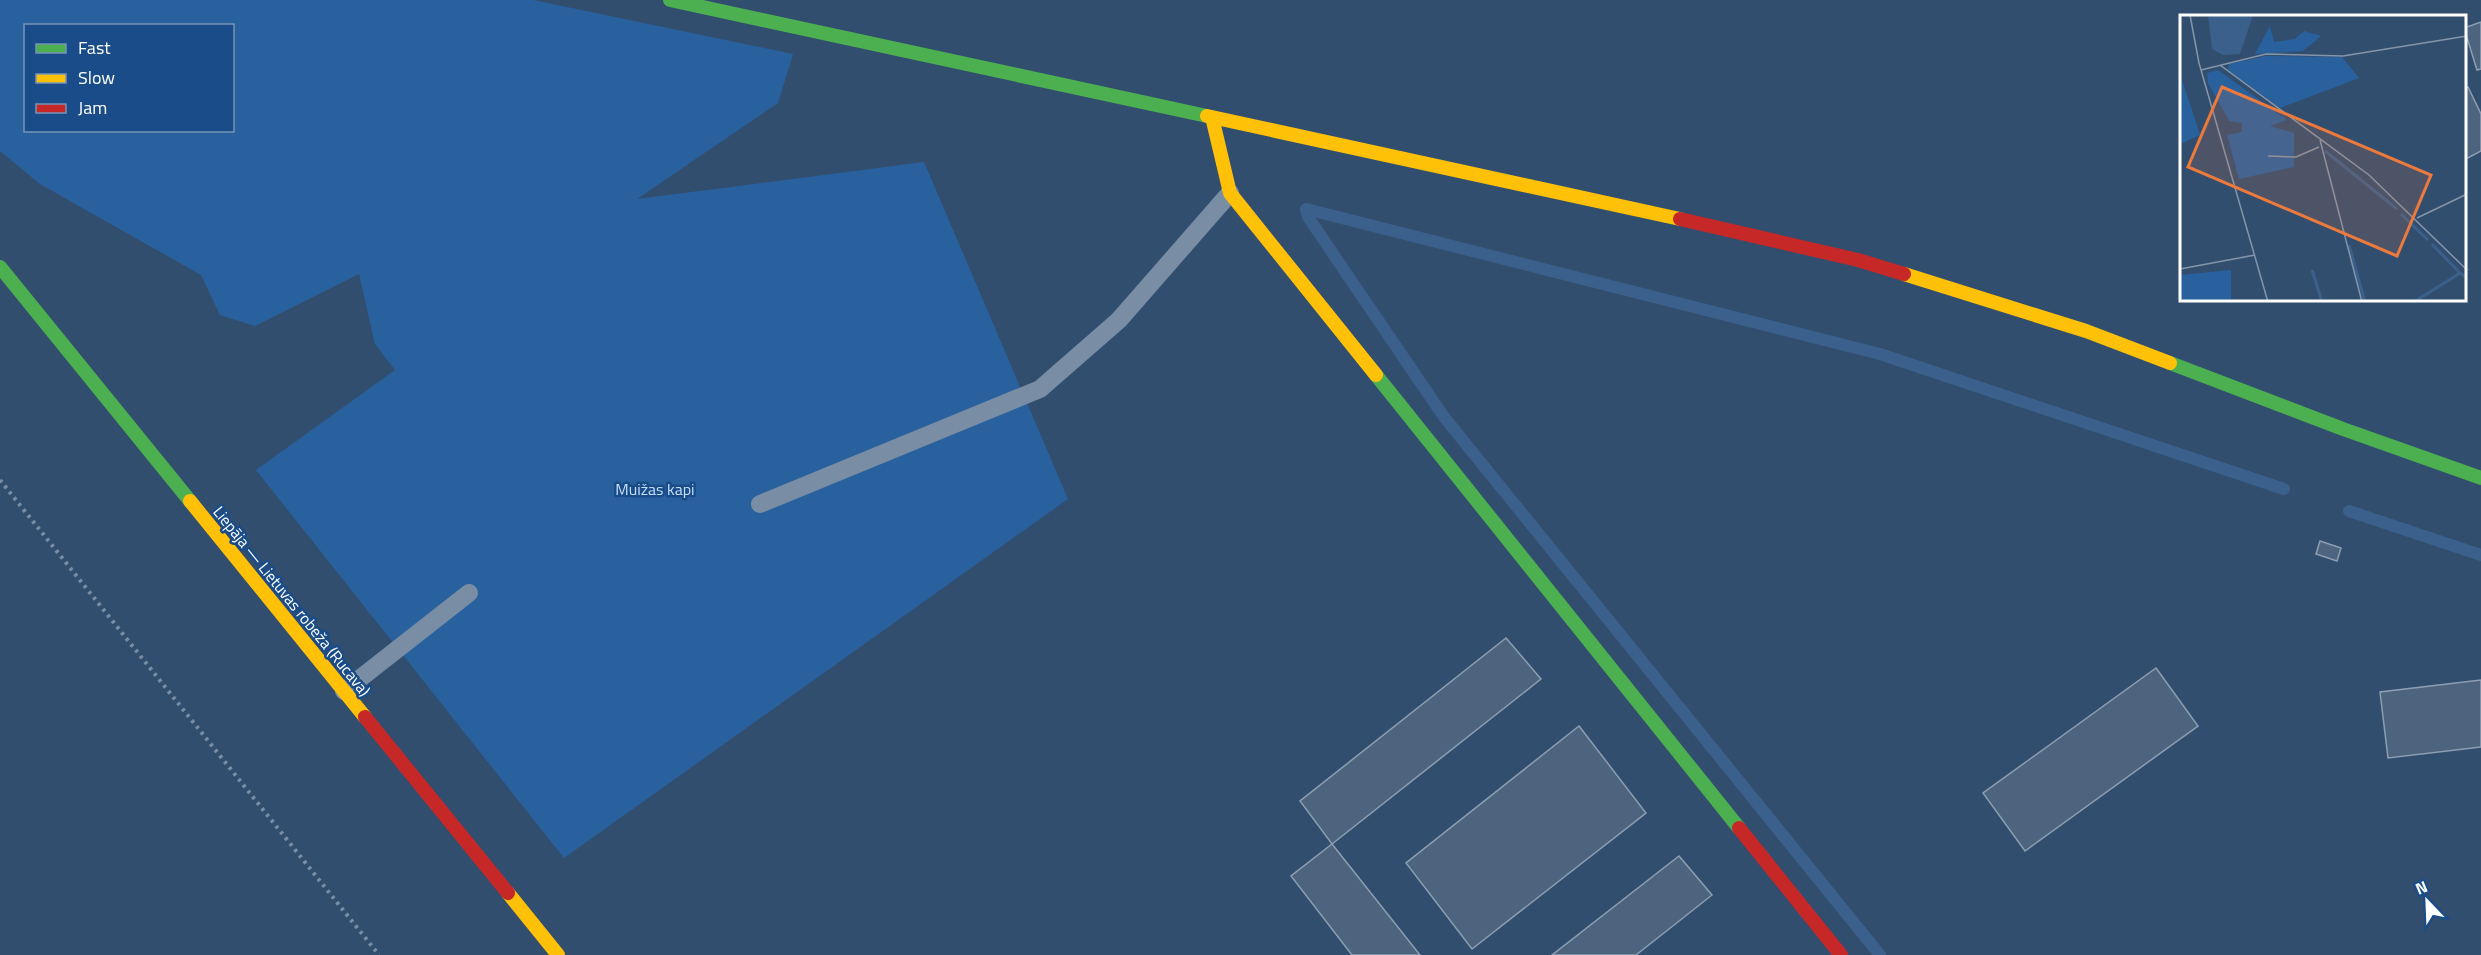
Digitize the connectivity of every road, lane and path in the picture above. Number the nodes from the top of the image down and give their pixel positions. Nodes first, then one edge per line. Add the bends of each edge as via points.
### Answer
1 (670, 0) edge
2 (1212, 117) junction
3 (1230, 193) junction
4 (0, 267) edge
5 (2481, 478) edge
6 (0, 480) edge
7 (760, 504) dead end
8 (469, 593) dead end
9 (344, 691) junction
10 (379, 955) edge
11 (558, 955) edge
12 (1841, 955) edge

1 - 2 main road
2 - 3 main road
2 - 5 main road via 1858,260 2086,331
3 - 7 lane via 1119,320 1040,389
3 - 12 main road
4 - 9 main road, Liepāja — Lietuvas robeža (Rucava)
6 - 10 path
8 - 9 lane
9 - 11 main road, Liepāja — Lietuvas robeža (Rucava)

